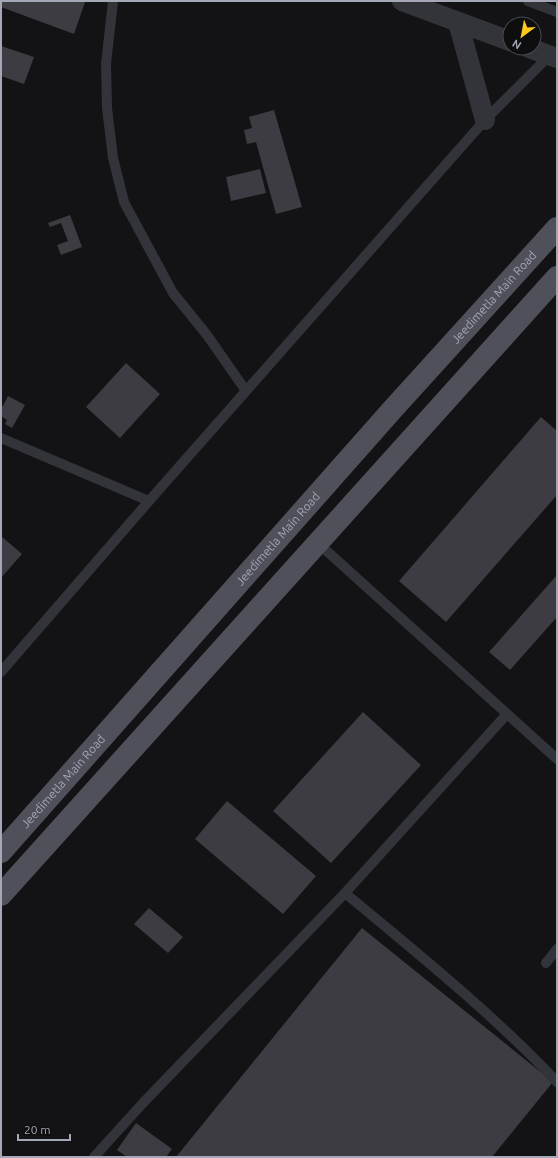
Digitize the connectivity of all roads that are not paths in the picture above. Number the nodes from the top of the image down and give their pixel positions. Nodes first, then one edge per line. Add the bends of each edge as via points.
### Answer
1 (114, 1) edge
2 (402, 1) edge
3 (528, 1) edge
4 (557, 12) edge
5 (458, 22) junction
6 (502, 38) edge
7 (542, 53) edge
8 (553, 57) edge
9 (485, 120) junction
10 (557, 228) edge
11 (557, 277) edge
12 (246, 391) junction
13 (1, 438) edge
14 (149, 501) junction
15 (319, 544) junction
16 (1, 672) edge
17 (507, 714) junction
18 (557, 759) edge
19 (1, 852) edge
20 (345, 893) junction
21 (1, 895) edge
22 (557, 949) edge
23 (546, 963) dead end
24 (557, 1082) edge
25 (94, 1157) edge

1 - 12 lane via 106,64 107,108 114,158 124,202 173,293 207,335
2 - 5 street
3 - 4 lane
5 - 6 street
5 - 9 street
7 - 8 street
8 - 9 lane
9 - 12 lane
10 - 19 main road, Jeedimetla Main Road via 392,410
11 - 15 main road
12 - 14 lane
13 - 14 lane
14 - 16 lane
15 - 17 lane
15 - 21 main road
17 - 18 lane
17 - 20 lane
20 - 24 lane via 524,1047
20 - 25 lane
22 - 23 lane

